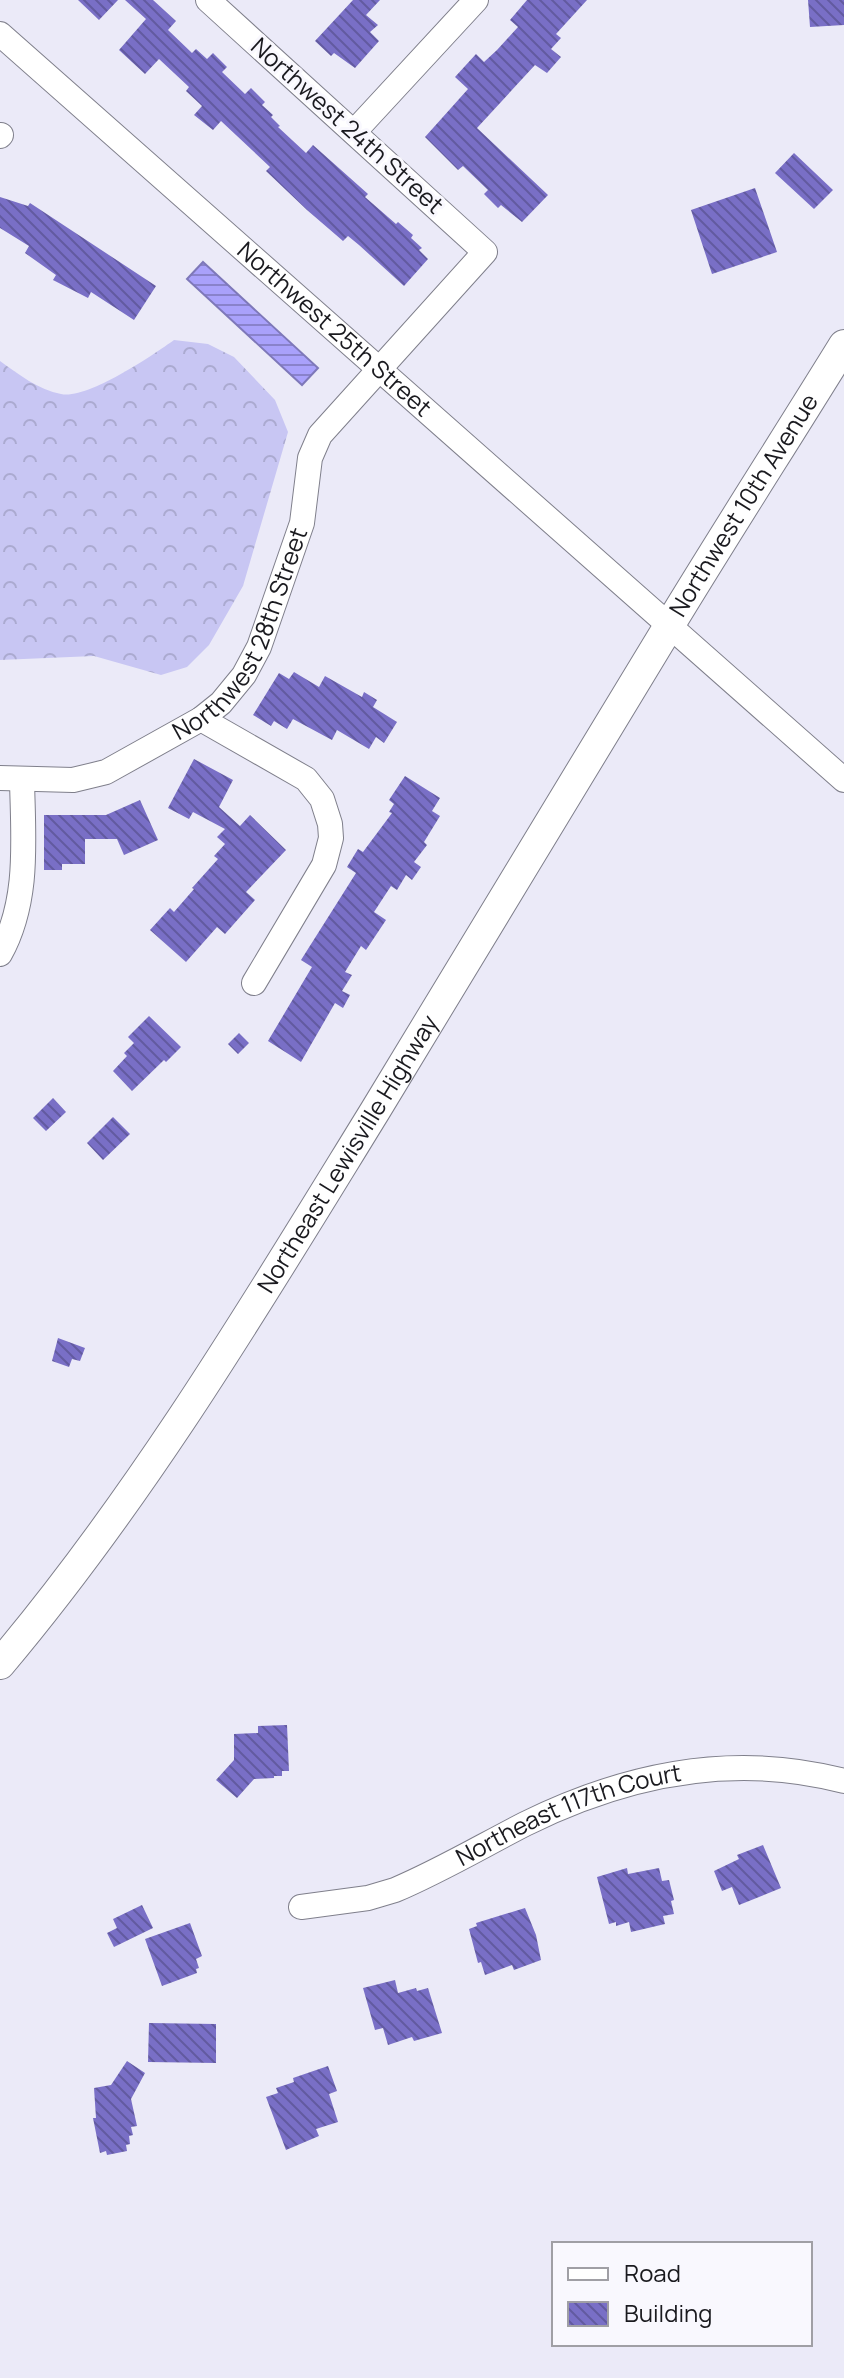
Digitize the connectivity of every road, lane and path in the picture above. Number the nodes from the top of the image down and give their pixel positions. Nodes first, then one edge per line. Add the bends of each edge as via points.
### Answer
1 (208, 0) edge
2 (476, 0) edge
3 (0, 34) edge
4 (354, 132) junction
5 (485, 252) joint
6 (844, 345) edge
7 (380, 369) junction
8 (669, 624) junction
9 (201, 719) junction
10 (11, 779) edge
11 (844, 780) edge
12 (0, 954) edge
13 (254, 983) dead end
14 (0, 1664) edge
15 (844, 1781) edge
16 (301, 1907) dead end

1 - 4 street, Northwest 24th Street
2 - 4 street
3 - 7 street, Northwest 25th Street
4 - 5 street, Northwest 24th Street
5 - 7 street, Northwest 28th Street
6 - 8 main road, Northwest 10th Avenue
7 - 8 street, Northwest 25th Street
7 - 9 street, Northwest 28th Street via 313,448 302,523 259,647 235,688
8 - 11 street, Northwest 25th Street
8 - 14 main road, Northeast Lewisville Highway via 467,962 177,1428 117,1516
9 - 10 street, Northwest 28th Street via 106,772 73,780
9 - 13 street via 306,779 327,811 331,838 324,865
10 - 12 street via 21,897
15 - 16 street, Northeast 117th Court via 752,1768 687,1770 636,1780 553,1811 395,1890

